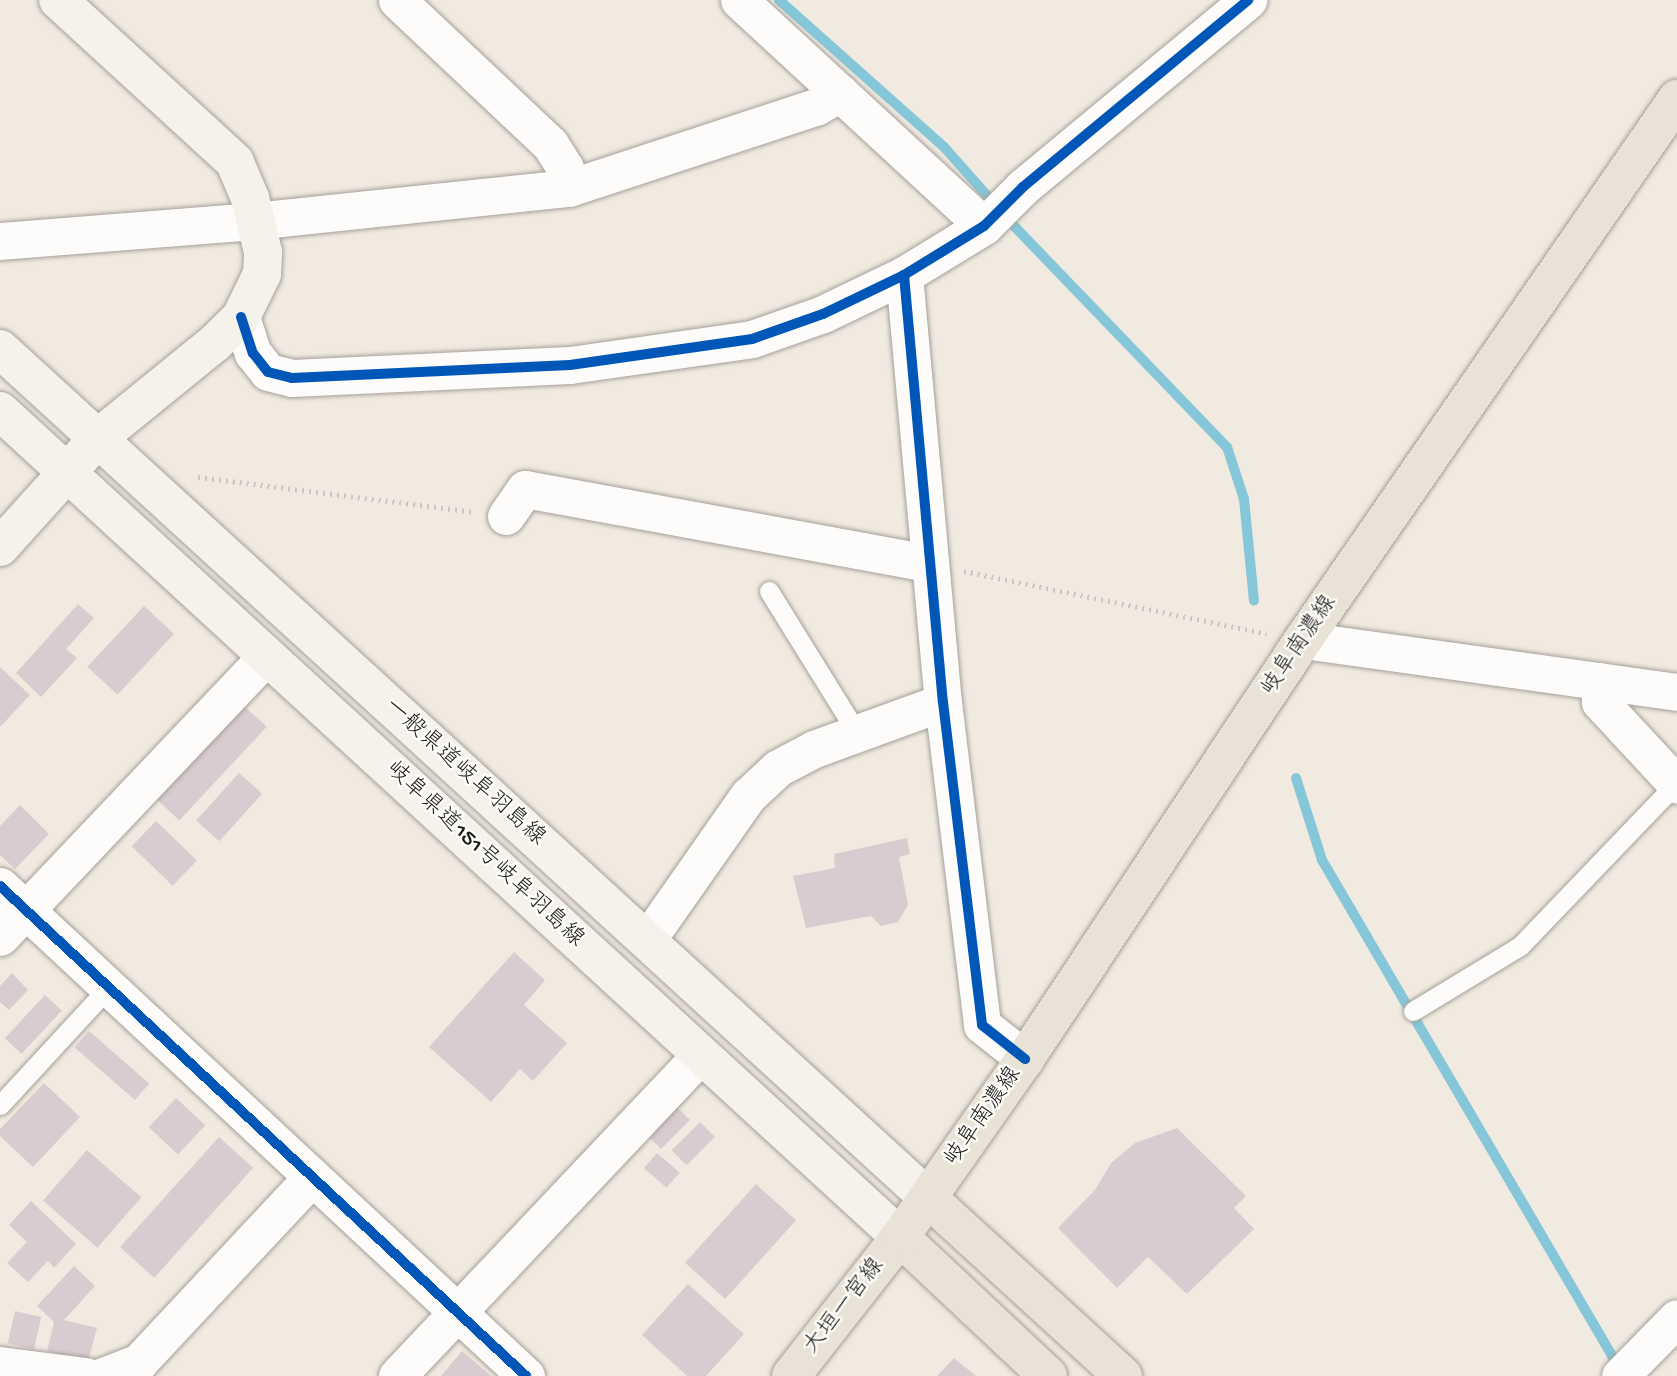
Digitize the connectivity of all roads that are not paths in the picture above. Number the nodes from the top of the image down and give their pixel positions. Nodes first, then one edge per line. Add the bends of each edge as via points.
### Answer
1 (58, 0) edge
2 (397, 0) edge
3 (739, 0) edge
4 (1248, 0) edge
5 (840, 93) junction
6 (1677, 99) edge
7 (569, 188) junction
8 (254, 221) junction
9 (984, 226) junction
10 (0, 241) edge
11 (904, 275) junction
12 (241, 317) junction
13 (0, 349) edge
14 (0, 411) edge
15 (98, 438) junction
16 (68, 474) junction
17 (506, 516) road end
18 (0, 547) edge
19 (929, 563) junction
20 (769, 591) dead end
21 (1303, 640) junction
22 (267, 656) junction
23 (1599, 681) junction
24 (1677, 692) edge
25 (943, 702) junction
26 (857, 733) junction
27 (1676, 783) edge
28 (13, 898) edge
29 (0, 937) edge
30 (647, 940) junction
31 (108, 987) junction
32 (1413, 1011) dead end
33 (701, 1055) junction
34 (1025, 1059) junction
35 (0, 1105) edge
36 (312, 1177) junction
37 (928, 1198) junction
38 (900, 1237) junction
39 (457, 1311) junction
40 (1677, 1318) edge
41 (0, 1365) edge
42 (1631, 1371) edge
43 (86, 1376) edge
44 (103, 1376) edge
45 (397, 1376) edge
46 (526, 1376) edge
47 (791, 1376) edge
48 (1048, 1376) edge
49 (1123, 1376) edge

1 - 8 main road via 235,162
2 - 7 street via 550,144 565,167
3 - 5 street
4 - 9 street via 1023,187
5 - 7 street via 816,107
5 - 9 street
6 - 21 main road, 岐阜南濃線
7 - 8 street
8 - 10 street
8 - 12 main road via 263,252 262,274
9 - 11 street
11 - 12 street via 822,314 752,339 570,365 292,378 268,372 253,354
11 - 19 street
12 - 15 main road
13 - 15 main road, 一般県道岐阜羽島線
14 - 16 main road
15 - 16 main road
15 - 30 main road, 一般県道岐阜羽島線
16 - 18 main road
16 - 22 main road, 岐阜県道151号岐阜羽島線
17 - 19 street via 525,489
19 - 25 street
20 - 26 lane
21 - 23 street
21 - 34 main road, 岐阜南濃線
22 - 28 street
22 - 33 main road, 岐阜県道151号岐阜羽島線
23 - 24 street
23 - 27 street via 1600,702
25 - 26 street
25 - 34 street via 982,1025
26 - 30 street via 778,768 748,796
27 - 32 lane via 1520,946
28 - 29 street
28 - 31 street
30 - 37 main road, 一般県道岐阜羽島線
31 - 35 lane
31 - 36 street
33 - 38 main road, 岐阜県道151号岐阜羽島線
33 - 39 street
34 - 37 main road, 岐阜南濃線
36 - 39 street
36 - 44 street via 139,1362
37 - 38 main road, 岐阜南濃線
37 - 49 main road
38 - 47 main road, 大垣一宮線
38 - 48 main road
39 - 45 street
39 - 46 street
40 - 42 street
41 - 43 street

